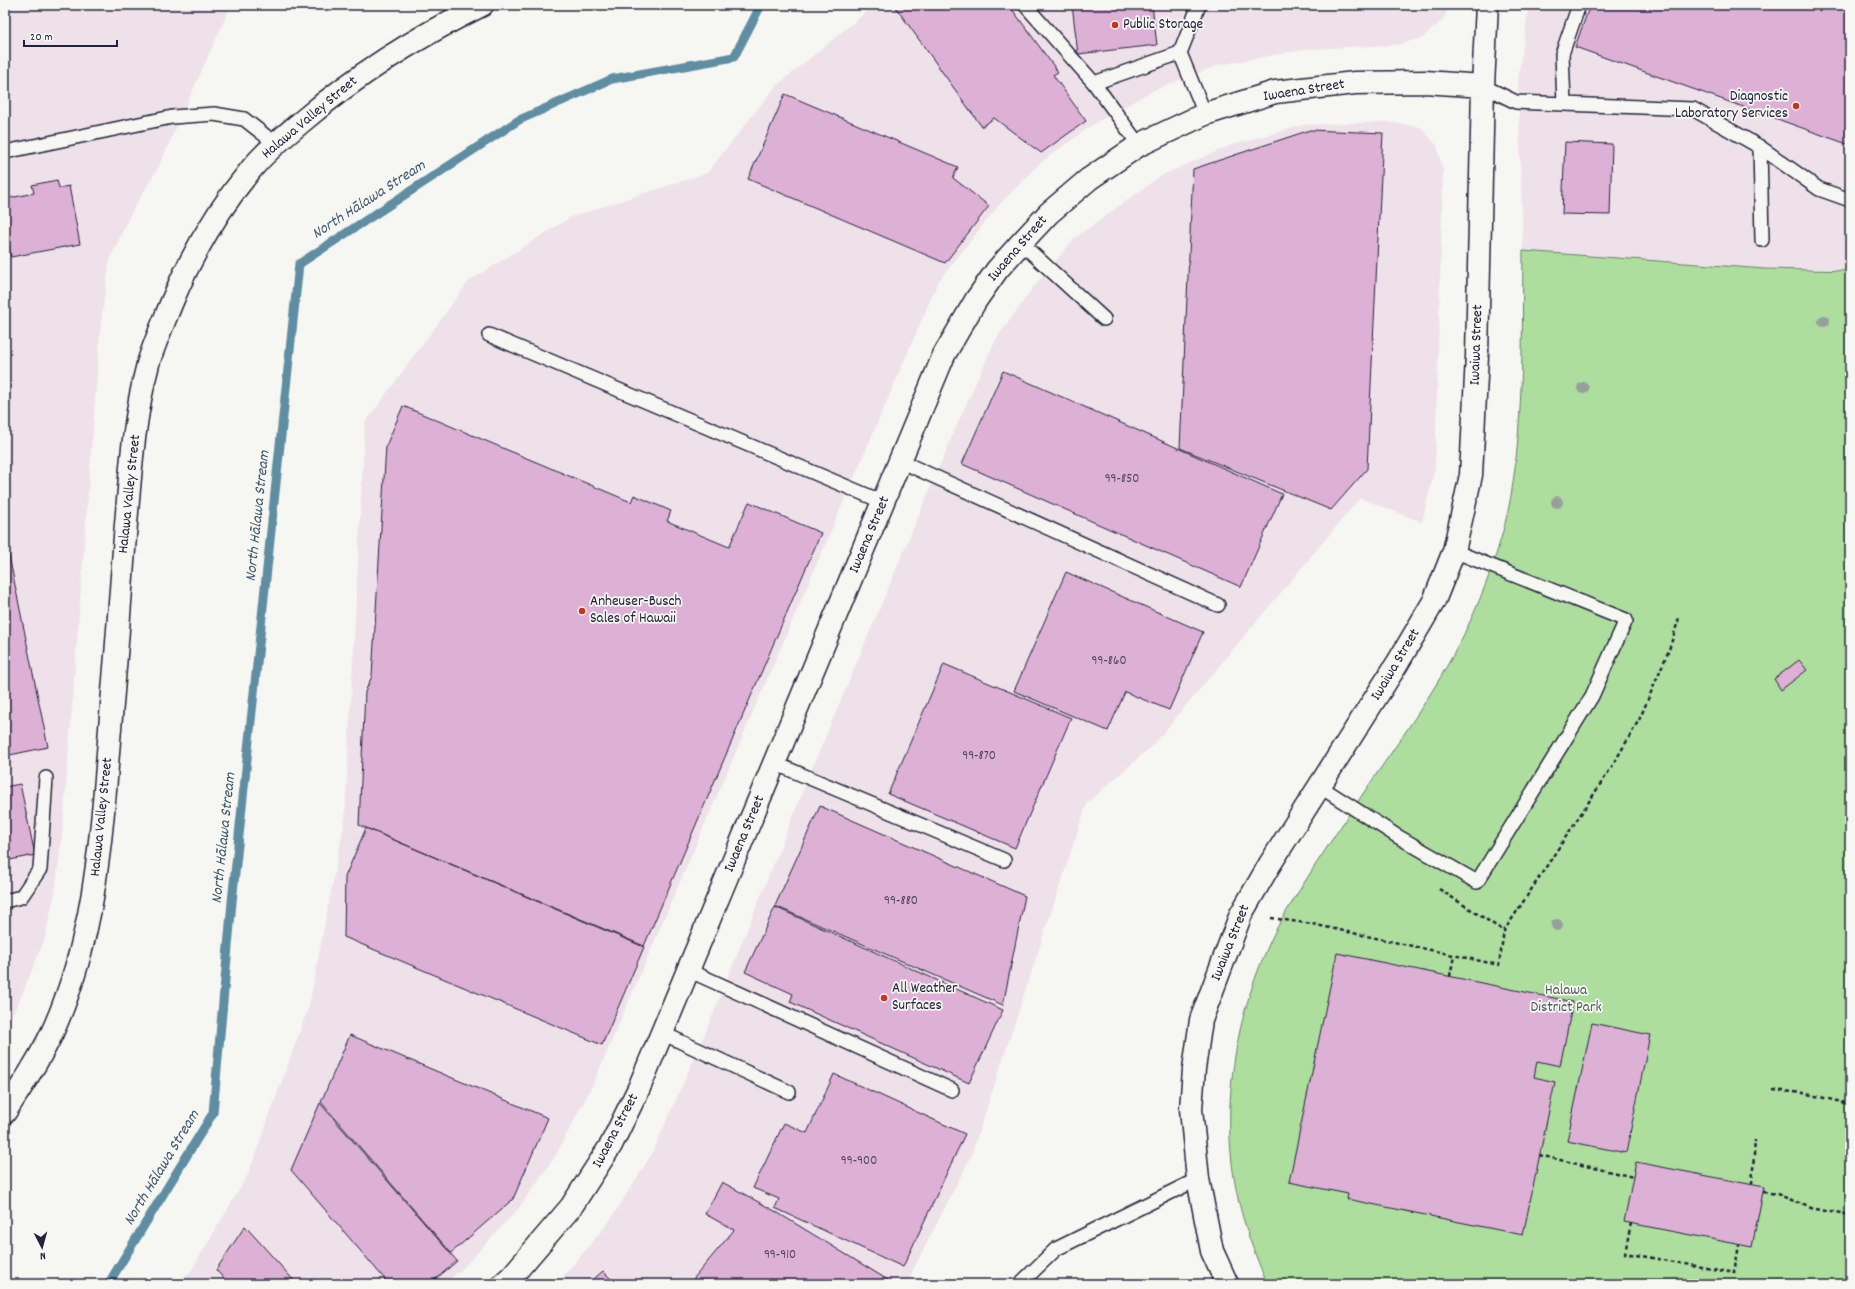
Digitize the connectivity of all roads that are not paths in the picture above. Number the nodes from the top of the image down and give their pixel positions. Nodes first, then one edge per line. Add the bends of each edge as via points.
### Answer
1 (482, 5) edge
2 (1025, 5) edge
3 (1199, 5) edge
4 (1487, 5) edge
5 (1580, 5) edge
6 (1180, 53) junction
7 (1094, 84) junction
8 (1482, 86) junction
9 (1564, 104) junction
10 (1205, 114) junction
11 (276, 144) junction
12 (1139, 145) junction
13 (1760, 147) junction
14 (5, 152) edge
15 (1850, 200) edge
16 (1762, 240) dead end
17 (1021, 243) junction
18 (1104, 319) dead end
19 (489, 335) dead end
20 (900, 461) junction
21 (883, 502) junction
22 (1454, 551) junction
23 (1218, 605) dead end
24 (774, 763) junction
25 (46, 778) dead end
26 (1320, 786) junction
27 (1004, 860) dead end
28 (5, 901) edge
29 (688, 970) junction
30 (662, 1033) junction
31 (952, 1090) dead end
32 (789, 1092) dead end
33 (5, 1112) edge
34 (1198, 1179) junction
35 (503, 1284) edge
36 (1020, 1284) edge
37 (1227, 1284) edge

1 - 11 street, Halawa Valley Street via 440,26 378,63 327,99
2 - 7 lane
3 - 6 lane
4 - 8 street, Iwaiwa Street
5 - 9 lane via 1562,54
6 - 7 lane
6 - 10 lane
7 - 12 lane
8 - 9 lane via 1516,102
8 - 10 street, Iwaena Street via 1425,82 1355,83 1275,92
8 - 22 street, Iwaiwa Street via 1477,356 1471,475
9 - 13 lane via 1693,109
10 - 12 street, Iwaena Street
11 - 14 lane via 244,119 214,114 172,117
11 - 33 street, Halawa Valley Street via 234,191 195,254 177,289 148,364 131,462 102,832 95,882 79,951 51,1035
12 - 17 street, Iwaena Street via 1089,179 1049,213
13 - 15 lane via 1819,189
13 - 16 lane
17 - 18 lane
17 - 20 street, Iwaena Street via 997,270 976,300 944,355
19 - 21 lane
20 - 21 street, Iwaena Street
20 - 23 lane
21 - 24 street, Iwaena Street
22 - 26 street, Iwaiwa Street via 1434,601
22 - 26 lane via 1626,620 1592,696 1477,882 1397,836
24 - 27 lane
24 - 29 street, Iwaena Street
25 - 28 lane via 40,870 21,897
26 - 34 street, Iwaiwa Street via 1241,914 1201,1020 1191,1109
29 - 30 street, Iwaena Street
29 - 31 lane
30 - 32 lane
30 - 35 street, Iwaena Street via 611,1146 571,1207
34 - 36 lane via 1056,1249
34 - 37 street, Iwaiwa Street via 1212,1251

